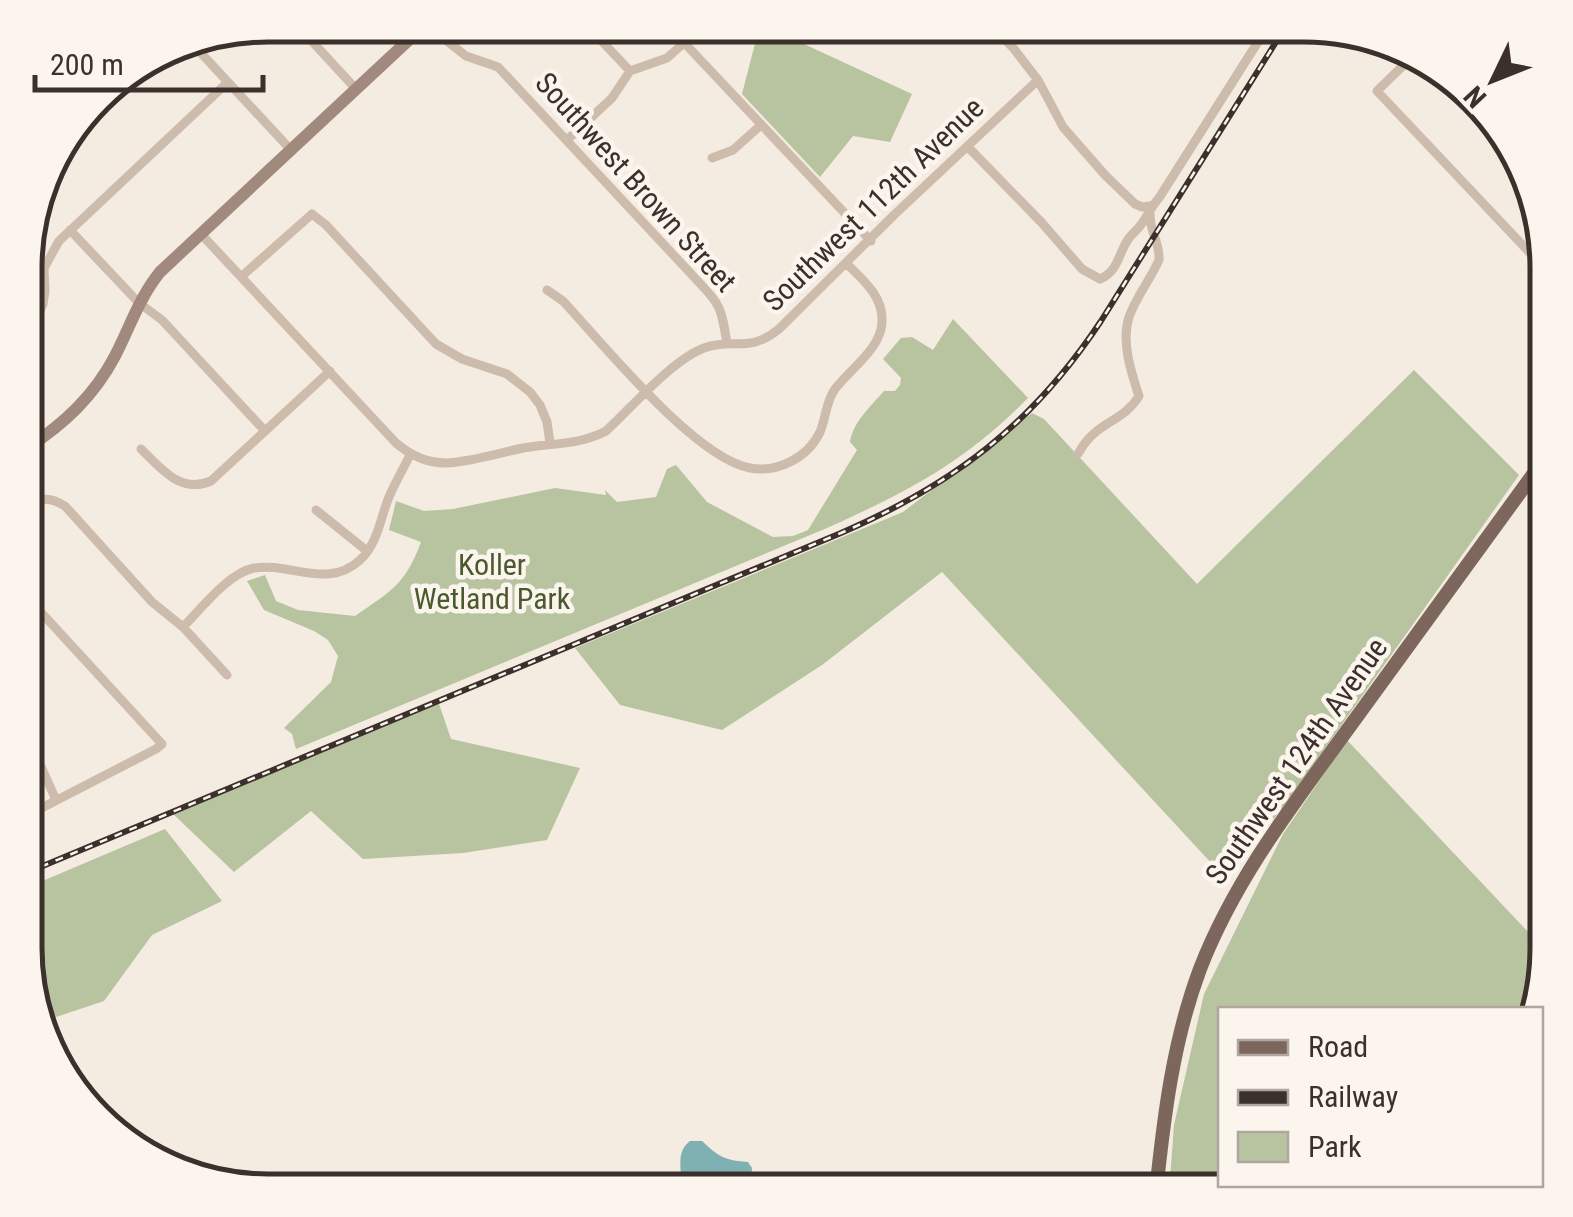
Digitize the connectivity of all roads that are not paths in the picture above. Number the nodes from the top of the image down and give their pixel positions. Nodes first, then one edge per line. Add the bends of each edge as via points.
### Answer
1 (314, 43) edge
2 (405, 43) edge
3 (449, 43) edge
4 (604, 43) edge
5 (684, 43) joint
6 (1008, 43) edge
7 (1256, 43) edge
8 (201, 53) edge
9 (1403, 66) edge
10 (630, 71) junction
11 (1038, 80) junction
12 (228, 82) junction
13 (356, 89) junction
14 (760, 124) junction
15 (567, 140) junction
16 (968, 147) junction
17 (291, 150) junction
18 (712, 158) dead end
19 (1150, 206) junction
20 (70, 230) junction
21 (201, 234) junction
22 (871, 241) junction
23 (1529, 252) edge
24 (847, 264) junction
25 (44, 268) joint
26 (242, 276) junction
27 (547, 290) dead end
28 (139, 303) junction
29 (42, 304) edge
30 (727, 344) junction
31 (330, 371) junction
32 (648, 392) junction
33 (265, 431) junction
34 (42, 437) edge
35 (550, 443) junction
36 (141, 449) dead end
37 (1078, 454) dead end
38 (410, 455) junction
39 (1530, 479) edge
40 (42, 498) edge
41 (316, 510) dead end
42 (366, 551) junction
43 (42, 616) edge
44 (183, 628) junction
45 (227, 675) dead end
46 (43, 770) edge
47 (56, 800) junction
48 (43, 807) edge
49 (1158, 1174) edge

1 - 13 street
2 - 13 street
3 - 15 street, Southwest Brown Street via 498,67
4 - 10 street
5 - 10 street via 666,58
5 - 14 street
6 - 11 street
7 - 19 street
8 - 12 street
9 - 23 street via 1377,91
10 - 15 street
11 - 16 street, Southwest 112th Avenue
11 - 19 street via 1063,127 1105,175 1135,204
12 - 17 street
12 - 20 street
13 - 17 street
14 - 18 street via 733,150
14 - 22 street
15 - 30 street, Southwest Brown Street via 717,301
16 - 19 street via 1082,270 1100,278 1113,271
16 - 22 street, Southwest 112th Avenue
17 - 21 street
19 - 37 street via 1159,260 1126,333 1138,396 1126,412 1095,430
20 - 25 street
20 - 28 street
21 - 26 street
21 - 28 street via 160,272
22 - 24 street, Southwest 112th Avenue
24 - 30 street, Southwest 112th Avenue via 772,335
24 - 32 street via 877,298 882,328 832,395 804,454 764,469 731,462 694,438
25 - 29 street
26 - 31 street
26 - 35 street via 312,214 436,344 507,374 530,392
27 - 32 street
28 - 33 street
28 - 34 street via 88,397
30 - 32 street, Southwest 112th Avenue via 687,356
31 - 33 street
31 - 38 street
32 - 35 street, Southwest 112th Avenue via 592,439
33 - 36 street via 200,486 171,478
35 - 38 street, Southwest 112th Avenue via 445,463
38 - 42 street
39 - 49 main road, Southwest 124th Avenue via 1234,896 1181,1030
40 - 44 street via 65,506
41 - 42 street
42 - 44 street via 348,568 321,576 255,568 234,576
43 - 47 street via 162,744
44 - 45 street
46 - 47 street
47 - 48 street

